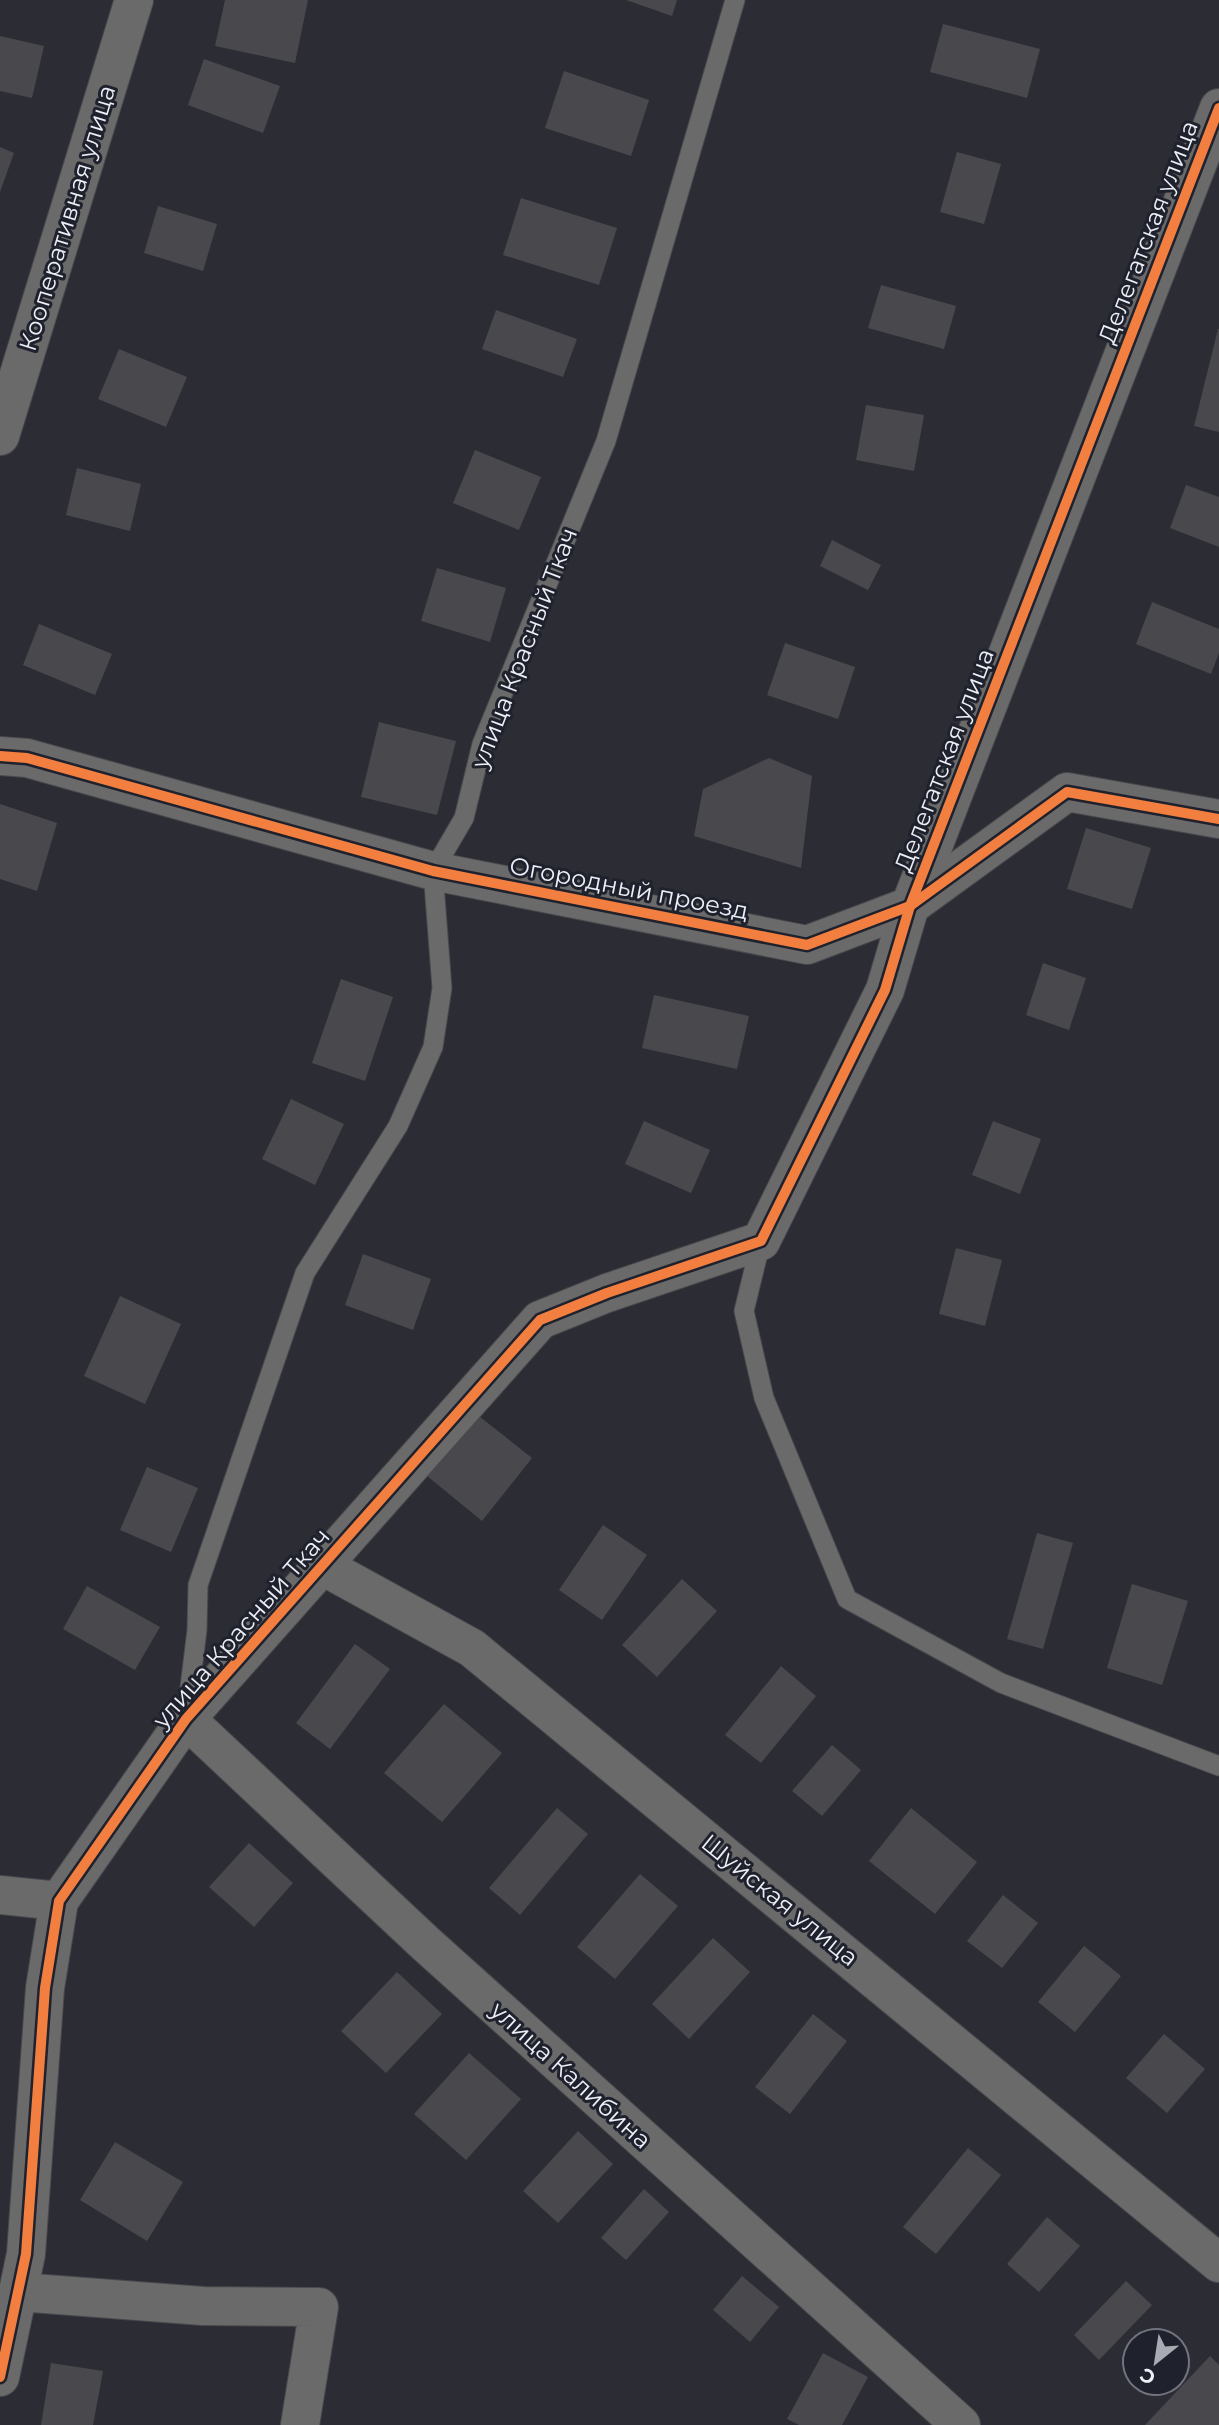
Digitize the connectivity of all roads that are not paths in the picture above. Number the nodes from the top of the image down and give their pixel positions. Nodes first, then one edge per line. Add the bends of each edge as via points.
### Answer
1 (134, 0) edge
2 (735, 0) edge
3 (1219, 108) edge
4 (0, 436) edge
5 (0, 756) edge
6 (1219, 819) edge
7 (433, 871) junction
8 (910, 906) junction
9 (761, 1241) junction
10 (321, 1566) junction
11 (186, 1719) junction
12 (1219, 1766) edge
13 (0, 1895) edge
14 (59, 1901) junction
15 (1219, 2263) edge
16 (19, 2291) junction
17 (0, 2377) edge
18 (300, 2425) edge
19 (961, 2425) edge

1 - 4 street, Кооперативная улица
2 - 7 lane, улица Красный Ткач via 606,441 482,744 464,818
3 - 8 street, Делегатская улица
5 - 7 street, Огородный проезд via 27,758
6 - 8 street, Огородный проезд via 1067,792
7 - 8 street, Огородный проезд via 807,945
7 - 11 lane, улица Красный Ткач via 442,988 433,1047 398,1126 305,1273 198,1585
8 - 9 street, Делегатская улица via 885,990
9 - 10 street, улица Красный Ткач via 540,1320
9 - 12 lane via 744,1311 764,1398 847,1599 1001,1683
10 - 11 street, улица Красный Ткач
10 - 15 street, Шуйская улица via 472,1648
11 - 14 street, улица Красный Ткач
11 - 19 street, улица Калибина via 425,1943
13 - 14 street
14 - 16 street, улица Красный Ткач via 45,1989 26,2254
16 - 17 street, улица Красный Ткач
16 - 18 street via 203,2306 319,2307

